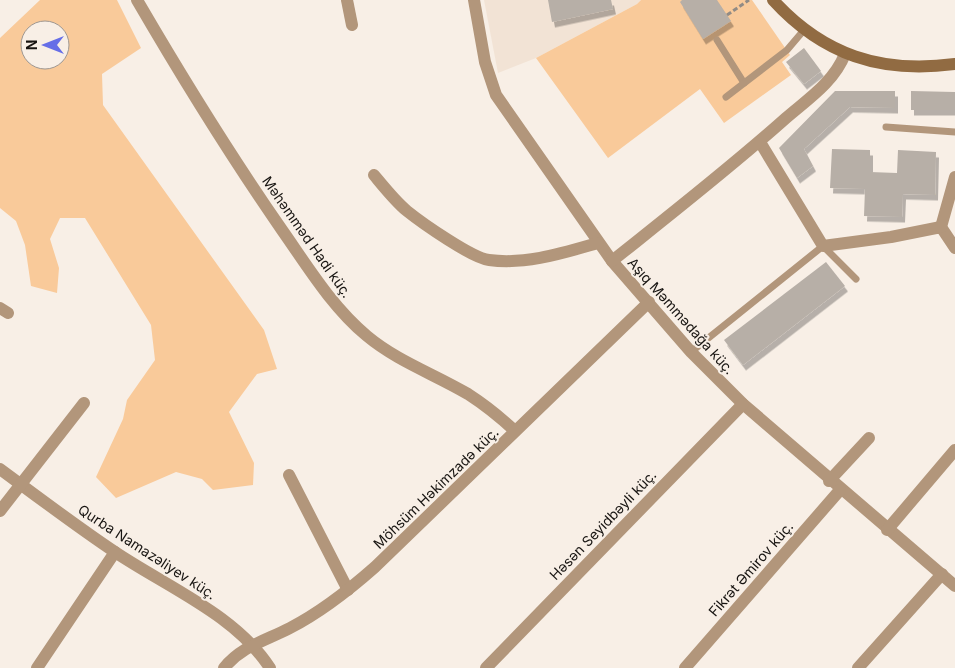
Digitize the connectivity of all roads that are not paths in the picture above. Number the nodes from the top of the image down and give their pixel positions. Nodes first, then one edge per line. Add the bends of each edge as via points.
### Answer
1 (137, 0) edge
2 (347, 0) edge
3 (474, 0) edge
4 (773, 0) edge
5 (352, 25) dead end
6 (804, 30) junction
7 (717, 40) dead end
8 (845, 54) junction
9 (955, 64) edge
10 (744, 83) junction
11 (726, 98) dead end
12 (886, 127) dead end
13 (955, 132) edge
14 (760, 142) junction
15 (374, 174) dead end
16 (955, 177) edge
17 (941, 227) junction
18 (598, 243) junction
19 (823, 246) junction
20 (955, 248) edge
21 (612, 261) junction
22 (856, 279) dead end
23 (649, 302) junction
24 (691, 352) junction
25 (84, 403) dead end
26 (743, 404) junction
27 (515, 431) junction
28 (869, 438) dead end
29 (955, 450) edge
30 (0, 469) edge
31 (289, 475) dead end
32 (829, 481) junction
33 (20, 484) junction
34 (840, 490) junction
35 (0, 511) edge
36 (887, 530) junction
37 (115, 552) junction
38 (942, 574) junction
39 (955, 586) edge
40 (348, 590) junction
41 (252, 644) junction
42 (37, 668) edge
43 (224, 668) edge
44 (270, 668) edge
45 (486, 668) edge
46 (686, 668) edge
47 (858, 668) edge

1 - 27 street, Məhəmməd Hadi küç. via 192,95 241,170 343,313 388,351 467,393
2 - 5 street
3 - 18 street, Aşıq Məmmədağa küç. via 485,62 496,95
4 - 6 main road
6 - 8 main road
6 - 10 lane via 787,50
7 - 10 lane
8 - 9 main road via 898,65
8 - 14 street via 830,80
10 - 11 lane
12 - 13 lane
14 - 19 street
14 - 21 street
15 - 18 street via 408,211 466,251 487,260 525,261
16 - 17 street
17 - 19 street
17 - 20 street
18 - 21 street, Aşıq Məmmədağa küç.
19 - 22 lane
19 - 24 lane
21 - 23 street, Aşıq Məmmədağa küç.
23 - 24 street, Aşıq Məmmədağa küç.
23 - 27 street, Möhsüm Həkimzadə küç.
24 - 26 street, Aşıq Məmmədağa küç.
25 - 33 street
26 - 32 street, Aşıq Məmmədağa küç.
26 - 45 street, Həsən Seyidbəyli küç.
27 - 40 street, Möhsüm Həkimzadə küç. via 376,568
28 - 32 street
29 - 36 street
30 - 33 street, Qurba Namazəliyev küç.
31 - 40 street
32 - 34 street, Aşıq Məmmədağa küç.
33 - 35 street
33 - 37 street, Qurba Namazəliyev küç.
34 - 36 street, Aşıq Məmmədağa küç.
34 - 46 street, Fikrət Əmirov küç.
36 - 38 street, Aşıq Məmmədağa küç.
37 - 41 street, Qurba Namazəliyev küç. via 233,627
37 - 42 street
38 - 39 street, Aşıq Məmmədağa küç.
38 - 47 street
40 - 41 street, Möhsüm Həkimzadə küç. via 289,628
41 - 43 street, Möhsüm Həkimzadə küç.
41 - 44 street, Qurba Namazəliyev küç.

